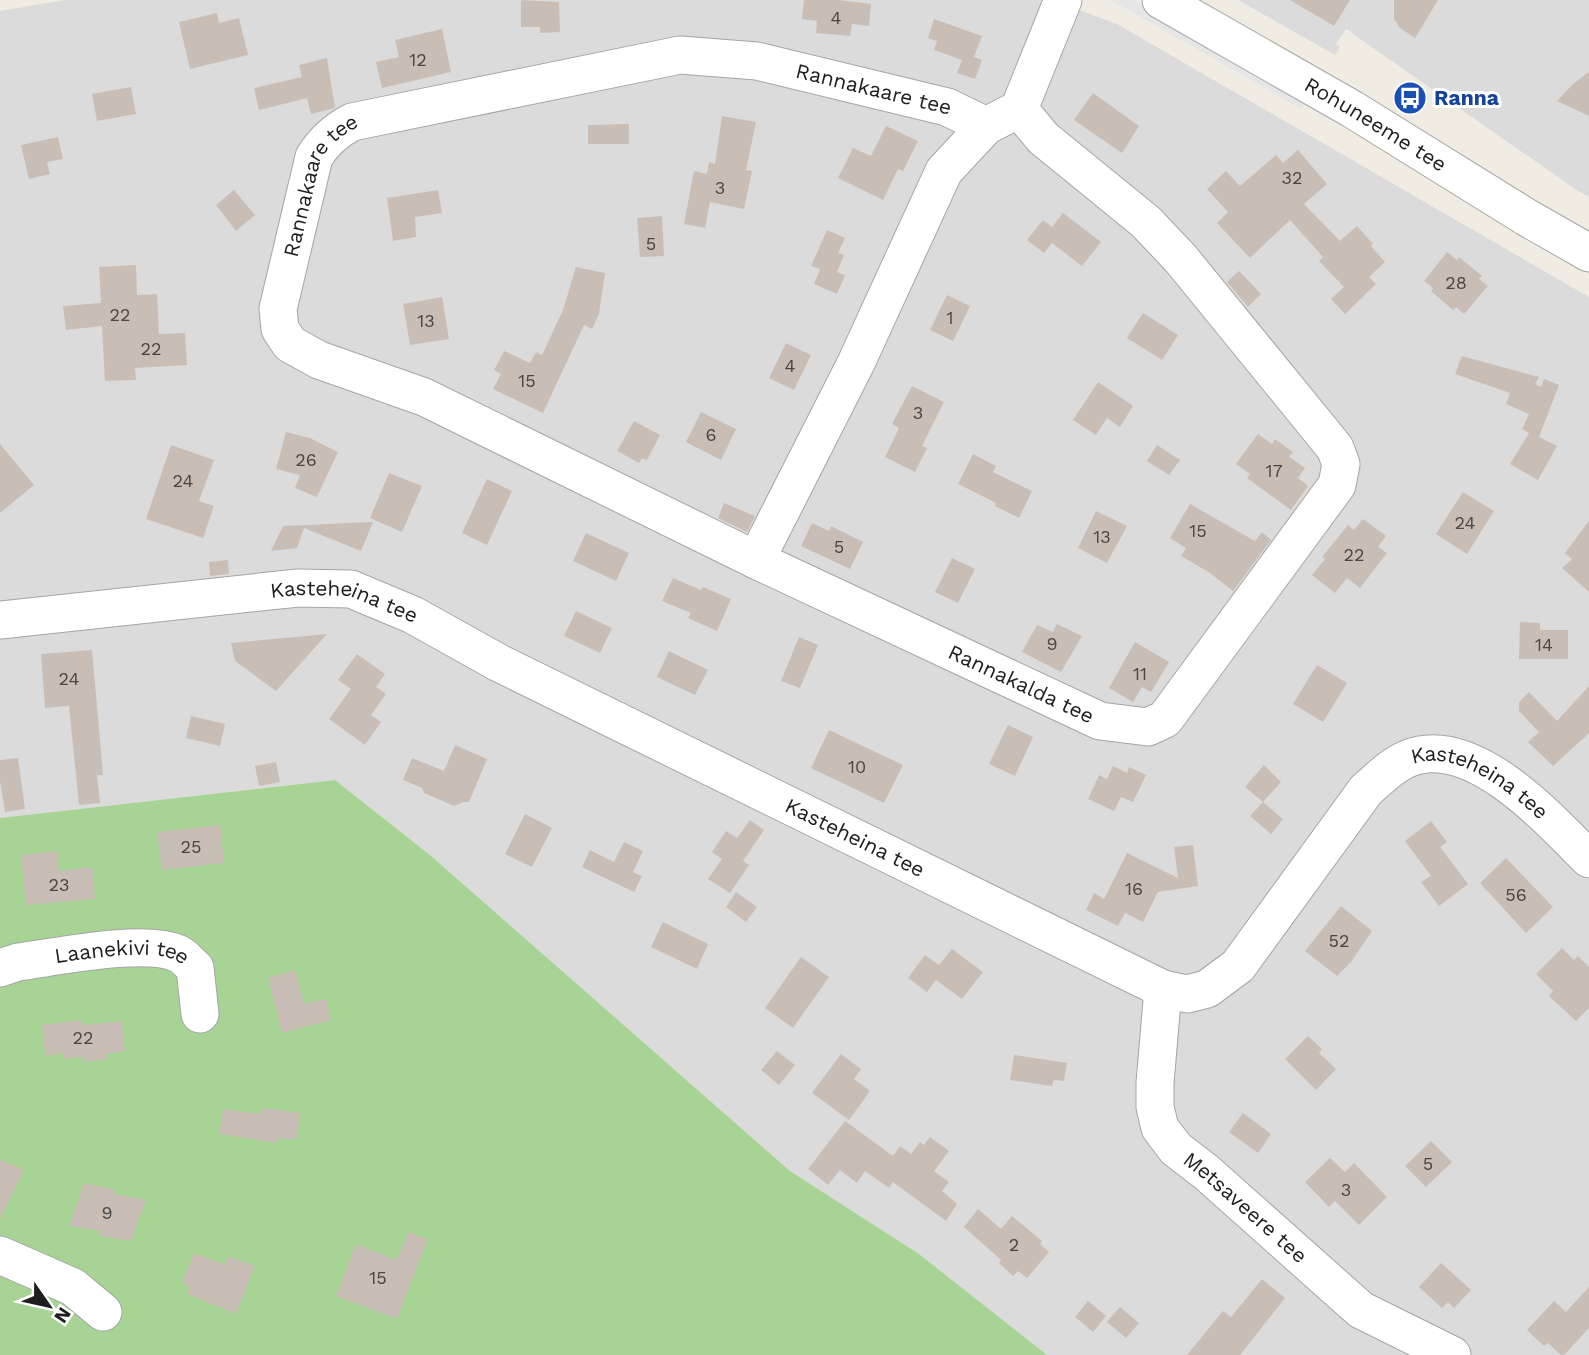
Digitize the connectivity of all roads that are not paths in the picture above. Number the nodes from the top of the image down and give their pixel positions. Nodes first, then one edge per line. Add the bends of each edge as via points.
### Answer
1 (1063, 0) edge
2 (1161, 0) edge
3 (1019, 109) junction
4 (986, 126) junction
5 (1589, 253) edge
6 (756, 560) junction
7 (0, 620) edge
8 (1589, 859) edge
9 (0, 968) edge
10 (1163, 989) junction
11 (200, 1014) dead end
12 (0, 1255) edge
13 (103, 1312) dead end
14 (1452, 1355) edge

1 - 3 street
2 - 5 street, Rohuneeme tee
3 - 4 street
3 - 6 street, Rannakalda tee via 1043,138 1146,222 1181,259 1335,448 1341,464 1337,485 1165,719 1149,727 1100,721
4 - 6 street via 944,170 856,363
4 - 6 street, Rannakaare tee via 947,107 771,64 680,55 352,122 338,130 314,157 278,309 280,329 290,344 319,360 424,397
7 - 10 street, Kasteheina tee via 298,589 351,589 413,615 499,663
8 - 10 street, Kasteheina tee via 1543,812 1497,775 1447,754 1419,755 1391,767 1366,790 1238,966 1207,989 1187,994
9 - 11 street, Laanekivi tee via 18,962 156,947 181,954 195,968
10 - 14 street, Metsaveere tee via 1155,1083 1160,1128 1177,1149 1361,1310
12 - 13 street via 73,1287

